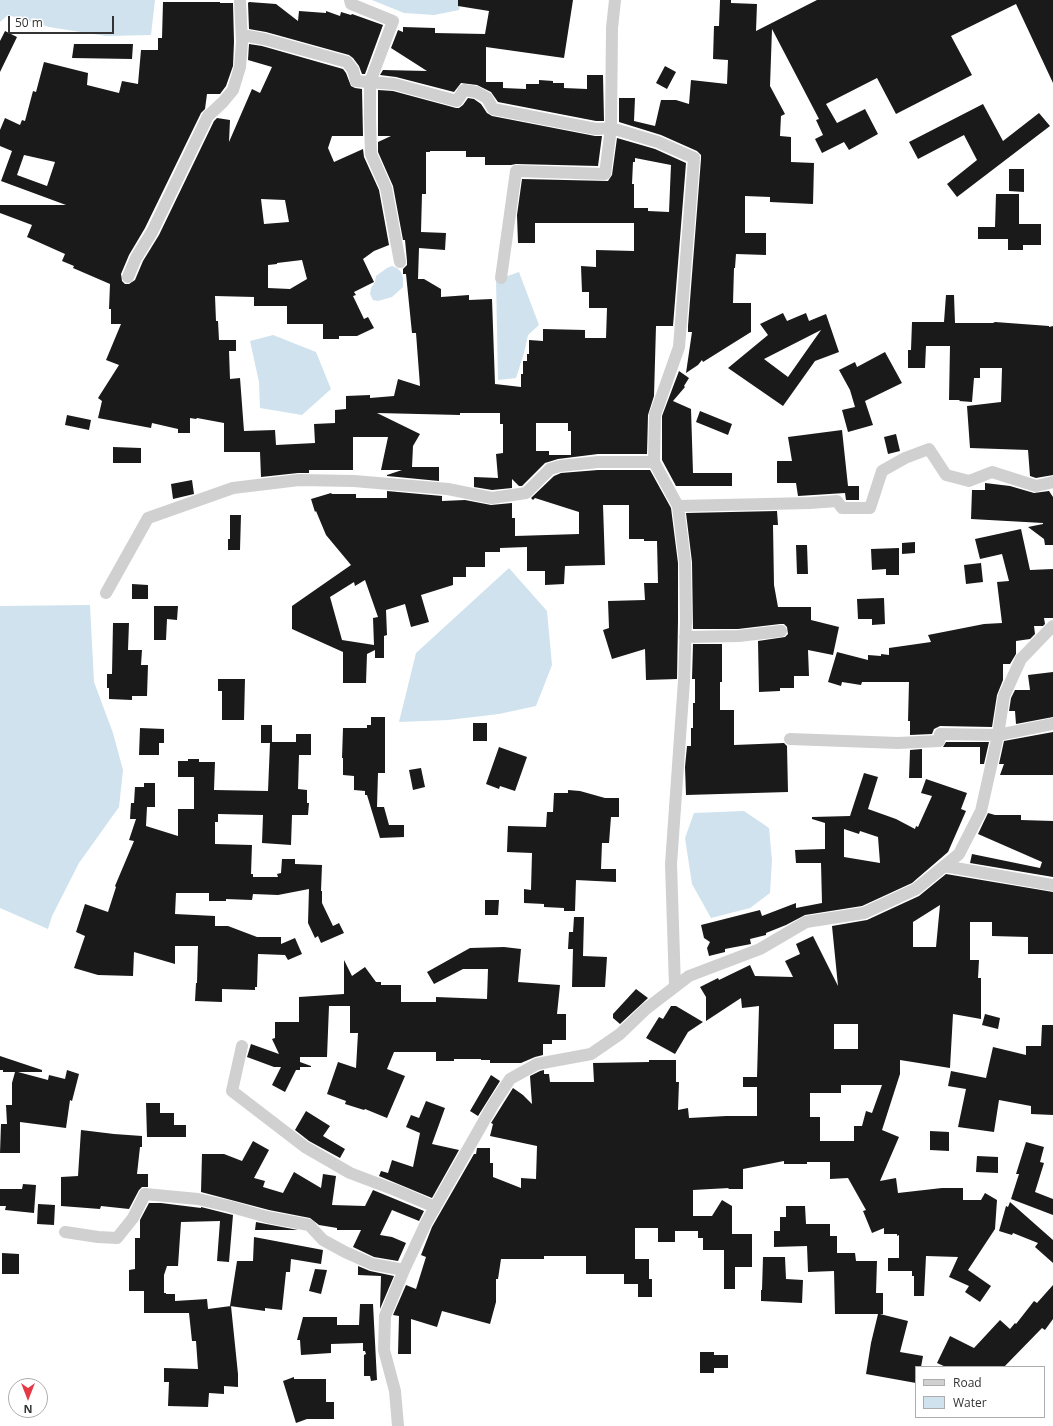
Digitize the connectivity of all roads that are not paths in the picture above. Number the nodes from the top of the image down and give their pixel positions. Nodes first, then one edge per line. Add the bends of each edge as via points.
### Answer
1 (240, 0) edge
2 (350, 0) edge
3 (615, 0) edge
4 (242, 35) junction
5 (370, 82) junction
6 (611, 128) junction
7 (400, 262) dead end
8 (128, 277) dead end
9 (501, 278) dead end
10 (654, 462) junction
11 (1053, 482) edge
12 (678, 506) junction
13 (106, 593) dead end
14 (1053, 626) edge
15 (781, 631) dead end
16 (685, 637) junction
17 (1053, 724) edge
18 (998, 735) junction
19 (790, 739) dead end
20 (944, 866) junction
21 (1053, 885) edge
22 (674, 987) junction
23 (242, 1046) dead end
24 (435, 1207) junction
25 (64, 1232) dead end
26 (404, 1270) junction
27 (398, 1426) edge

1 - 4 street
2 - 5 street via 351,4 393,21
3 - 6 street via 612,28
4 - 5 street via 347,62 356,81
4 - 8 street via 240,67 233,90 208,116
5 - 6 street via 394,84 457,101 464,90 476,92 487,98 493,109 596,129
5 - 7 street via 371,154 386,188
6 - 9 street via 605,174 516,171
6 - 10 street via 658,142 694,158 680,347 655,415
10 - 12 street
10 - 13 street via 598,462 560,466 550,469 526,493 492,498 448,489 354,481 299,480 233,488 148,518
11 - 12 street via 1036,486 992,472 968,481 946,475 929,449 904,458 882,471 870,508 842,508 837,501
12 - 16 street via 685,562
14 - 18 street via 1021,659 1004,696
15 - 16 street via 739,636
16 - 22 street via 672,864
17 - 18 street
18 - 19 street via 940,734 939,741 898,743
18 - 20 street via 981,811 959,854
20 - 21 street
20 - 22 street via 916,889 864,913 806,922 760,949 689,976
22 - 24 street via 620,1034 591,1054 538,1064 510,1079
23 - 24 street via 232,1091 305,1147 344,1170
24 - 26 street
25 - 26 street via 117,1238 134,1218 145,1194 198,1199 309,1225 324,1240 345,1252 372,1264
26 - 27 street via 385,1316 384,1350 395,1391

